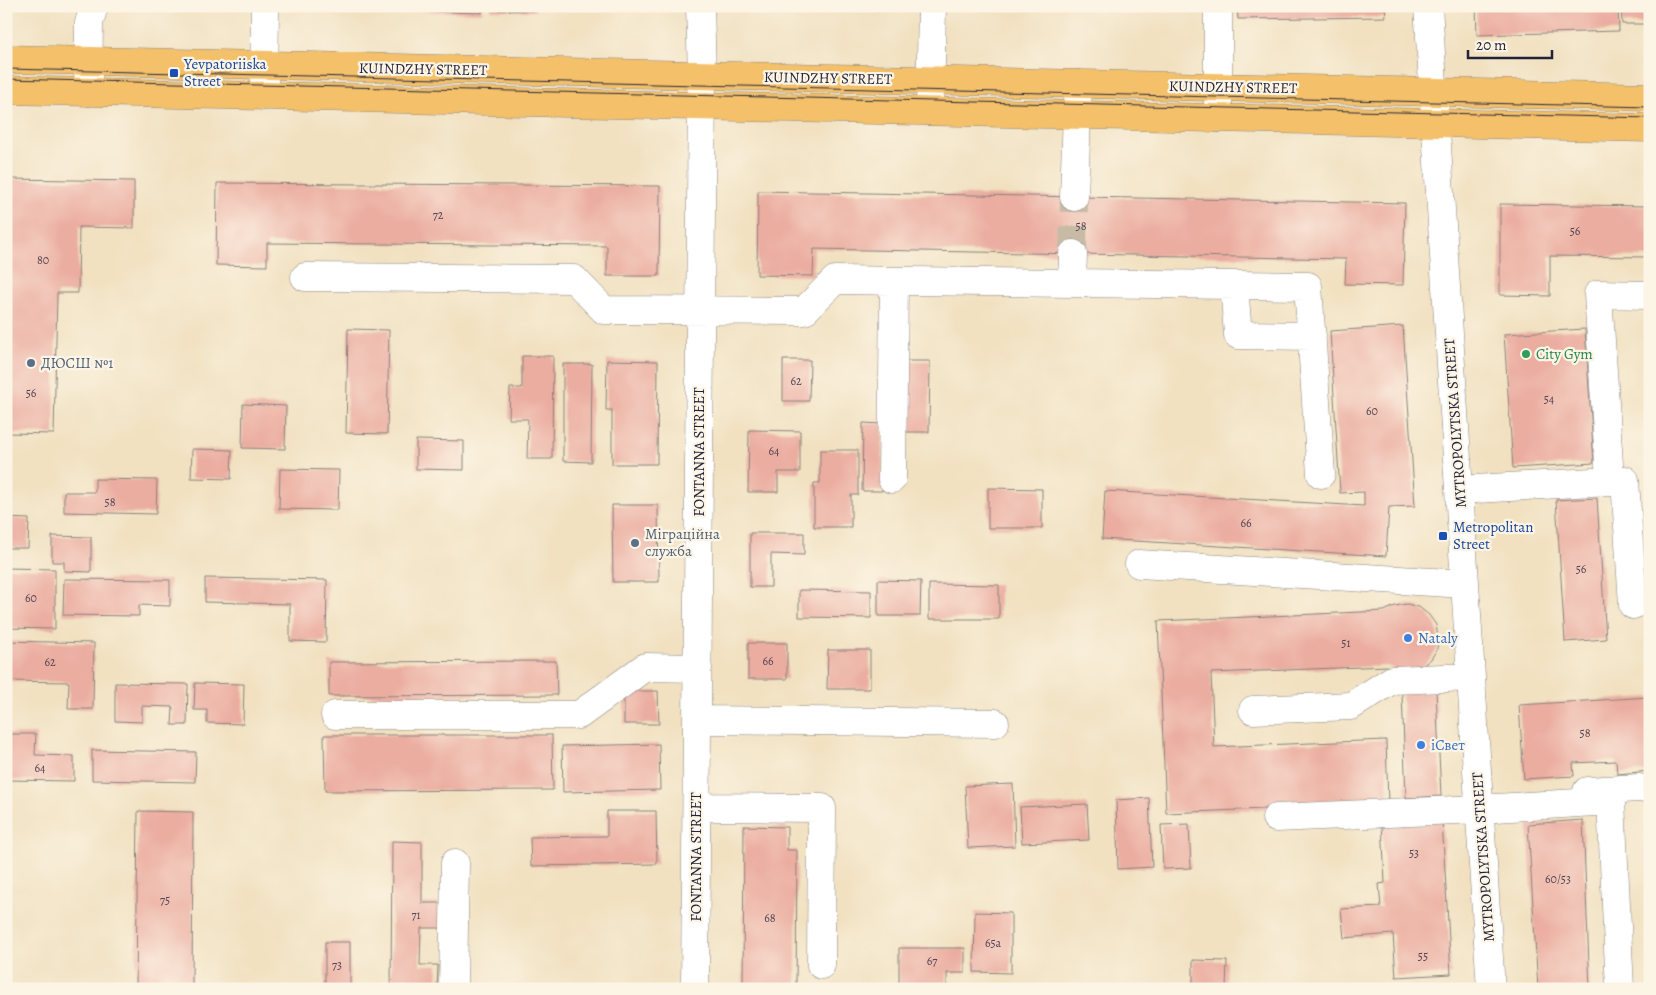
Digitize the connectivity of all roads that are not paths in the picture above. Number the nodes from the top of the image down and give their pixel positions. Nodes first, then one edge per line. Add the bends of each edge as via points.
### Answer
1 (94, 6) edge
2 (265, 6) edge
3 (700, 6) edge
4 (932, 6) edge
5 (1218, 6) edge
6 (1428, 6) edge
7 (6, 59) edge
8 (88, 61) junction
9 (264, 65) junction
10 (702, 75) junction
11 (931, 80) junction
12 (1078, 84) junction
13 (1218, 87) junction
14 (6, 90) edge
15 (88, 92) junction
16 (1434, 92) junction
17 (264, 96) junction
18 (1650, 97) edge
19 (702, 106) junction
20 (930, 111) junction
21 (1077, 115) junction
22 (1218, 118) junction
23 (1436, 123) junction
24 (1650, 128) edge
25 (1074, 197) tunnel mouth
26 (1073, 254) tunnel mouth
27 (305, 277) dead end
28 (894, 281) junction
29 (1072, 283) junction
30 (1234, 285) junction
31 (1650, 295) edge
32 (700, 310) junction
33 (1312, 336) junction
34 (1321, 474) dead end
35 (892, 479) dead end
36 (1610, 480) junction
37 (1459, 490) junction
38 (1139, 564) dead end
39 (1465, 584) junction
40 (1633, 605) dead end
41 (698, 668) junction
42 (1471, 677) junction
43 (1253, 710) dead end
44 (335, 715) dead end
45 (697, 720) junction
46 (995, 724) dead end
47 (1639, 788) dead end
48 (1479, 804) junction
49 (697, 807) junction
50 (1276, 818) dead end
51 (454, 862) dead end
52 (821, 965) dead end
53 (453, 989) edge
54 (695, 989) edge
55 (1491, 989) edge
56 (1620, 989) edge

1 - 8 street via 89,23
2 - 9 street
3 - 10 street, FONTANNA STREET
4 - 11 street
5 - 13 street
6 - 16 street, MYTROPOLYTSKA STREET
7 - 8 main road, KUINDZHY STREET
8 - 9 main road, KUINDZHY STREET
8 - 15 street
9 - 10 main road, KUINDZHY STREET
9 - 17 street
10 - 11 main road, KUINDZHY STREET
10 - 19 street, FONTANNA STREET
11 - 12 main road, KUINDZHY STREET
11 - 20 street
12 - 13 main road, KUINDZHY STREET
12 - 21 street
13 - 16 main road, KUINDZHY STREET
13 - 22 street
14 - 15 main road, KUINDZHY STREET
15 - 17 main road, KUINDZHY STREET
16 - 18 main road, KUINDZHY STREET
16 - 23 street, MYTROPOLYTSKA STREET
17 - 19 main road, KUINDZHY STREET
19 - 20 main road, KUINDZHY STREET
19 - 32 street, FONTANNA STREET
20 - 21 main road, KUINDZHY STREET
21 - 22 main road, KUINDZHY STREET
21 - 25 street
22 - 23 main road, KUINDZHY STREET
23 - 24 main road, KUINDZHY STREET
23 - 37 street, MYTROPOLYTSKA STREET
26 - 29 street
27 - 32 street via 574,279 604,310
28 - 29 street
28 - 32 street via 835,280 804,311
28 - 35 street
29 - 30 street
30 - 33 street via 1308,286
30 - 33 street via 1238,335
31 - 36 street via 1598,294
32 - 41 street, FONTANNA STREET
33 - 34 street
36 - 37 street
36 - 40 street via 1625,480
37 - 39 street, MYTROPOLYTSKA STREET
38 - 39 street
39 - 42 street, MYTROPOLYTSKA STREET
41 - 44 street via 645,667 579,715
41 - 45 street, FONTANNA STREET
42 - 43 street via 1392,680 1351,706
42 - 48 street, MYTROPOLYTSKA STREET
45 - 46 street
45 - 49 street, FONTANNA STREET
47 - 48 street
48 - 50 street
48 - 55 street, MYTROPOLYTSKA STREET
48 - 56 street via 1611,801
49 - 52 street via 822,808
49 - 54 street, FONTANNA STREET
51 - 53 street

